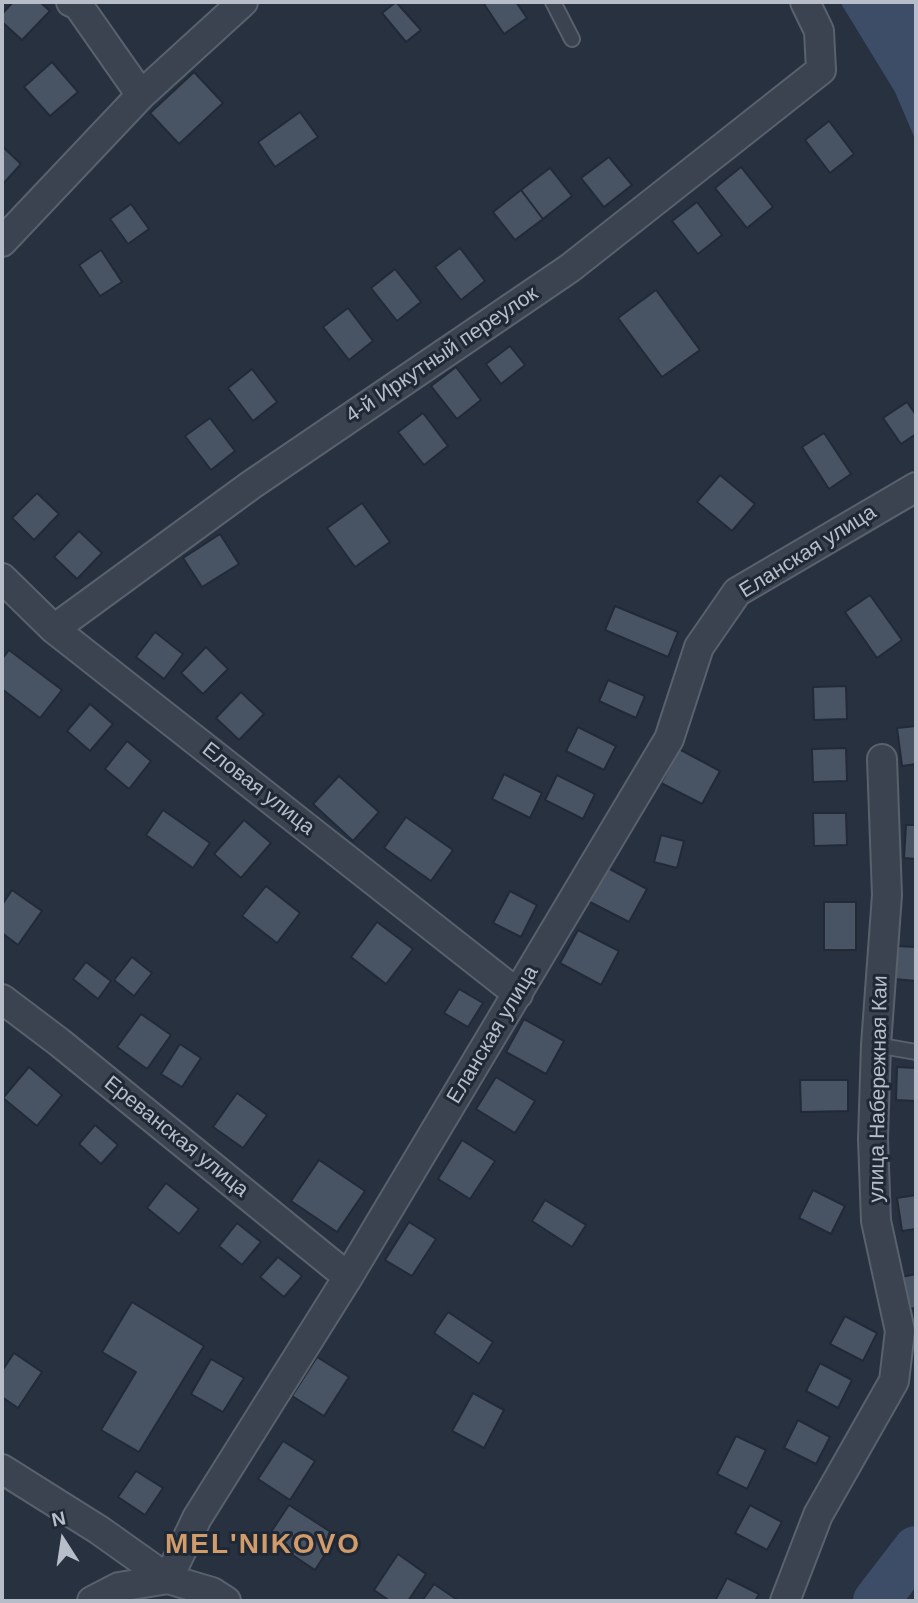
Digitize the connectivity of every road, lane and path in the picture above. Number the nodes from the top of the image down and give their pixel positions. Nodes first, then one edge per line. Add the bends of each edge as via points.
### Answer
1 (243, 2) edge
2 (553, 2) edge
3 (806, 2) edge
4 (75, 3) edge
5 (572, 39) dead end
6 (141, 95) junction
7 (2, 242) edge
8 (916, 487) edge
9 (2, 578) edge
10 (54, 629) junction
11 (882, 759) dead end
12 (518, 993) junction
13 (2, 999) edge
14 (876, 1045) junction
15 (916, 1052) edge
16 (348, 1277) junction
17 (2, 1469) edge
18 (168, 1579) junction
19 (92, 1601) edge
20 (226, 1601) edge
21 (785, 1601) edge

1 - 6 street
2 - 5 lane
3 - 10 street, 4-й Иркутный переулок via 819,31 821,70 570,268 251,485
4 - 6 street
6 - 7 street
8 - 12 street, Еланская улица via 737,592 699,647 669,739
9 - 10 street, Еловая улица
10 - 12 street, Еловая улица
11 - 14 street, улица Набережная Каи via 887,895
12 - 16 street, Еланская улица
13 - 16 street, Ереванская улица
14 - 15 lane
14 - 21 street, улица Набережная Каи via 876,1221 900,1331 894,1381 818,1515
16 - 18 street, Еланская улица via 197,1518
17 - 18 street
18 - 19 street via 120,1587
18 - 20 street

